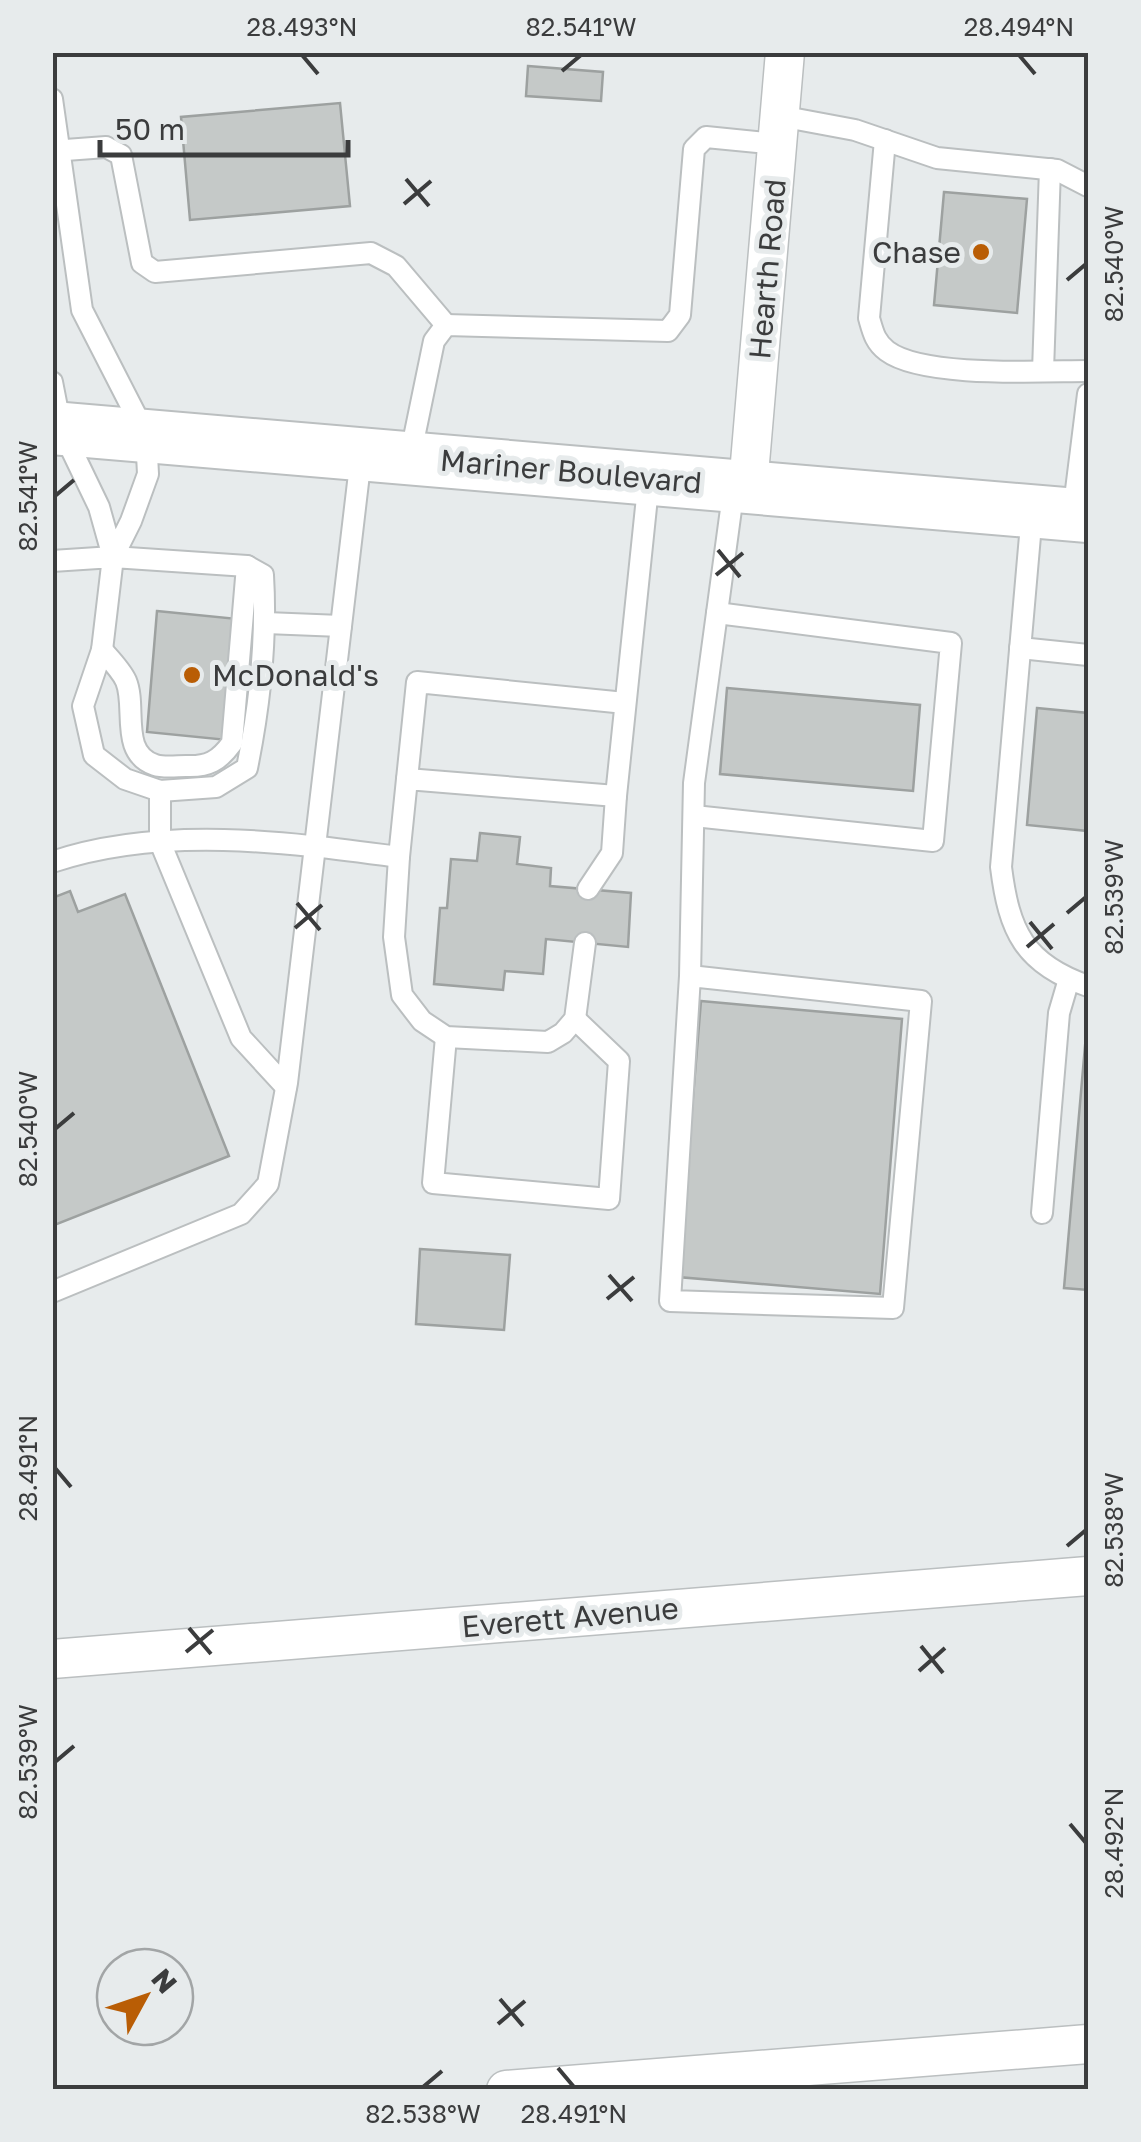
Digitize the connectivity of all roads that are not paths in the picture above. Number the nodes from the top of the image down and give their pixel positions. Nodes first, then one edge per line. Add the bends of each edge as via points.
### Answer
1 (786, 52) edge
2 (52, 98) edge
3 (779, 130) junction
4 (885, 140) junction
5 (56, 150) edge
6 (1050, 170) junction
7 (1088, 186) edge
8 (446, 325) junction
9 (1088, 370) edge
10 (1043, 371) junction
11 (1088, 394) edge
12 (56, 413) edge
13 (146, 435) junction
14 (385, 456) junction
15 (649, 478) junction
16 (741, 486) junction
17 (1065, 514) edge
18 (113, 557) junction
19 (52, 561) edge
20 (246, 566) junction
21 (717, 612) junction
22 (266, 623) junction
23 (340, 626) junction
24 (1020, 648) junction
25 (102, 650) junction
26 (1088, 655) edge
27 (626, 703) junction
28 (407, 779) junction
29 (160, 792) junction
30 (616, 796) junction
31 (694, 816) junction
32 (160, 842) junction
33 (314, 846) junction
34 (399, 857) junction
35 (52, 862) edge
36 (588, 889) dead end
37 (585, 943) dead end
38 (690, 976) junction
39 (1079, 982) edge
40 (576, 1020) junction
41 (446, 1037) junction
42 (286, 1086) junction
43 (1042, 1214) dead end
44 (52, 1292) edge
45 (1088, 1576) edge
46 (52, 1659) edge
47 (1088, 2044) edge
48 (506, 2090) edge

1 - 3 street, Hearth Road
2 - 5 lane
3 - 4 lane via 855,130
3 - 8 lane via 706,138 694,149 680,314 668,331
3 - 16 street, Hearth Road
4 - 6 lane via 937,158
4 - 10 lane via 869,318 874,339 911,363
5 - 8 lane via 106,147 121,155 142,263 155,272 371,253 396,266
5 - 13 lane via 82,310
6 - 7 lane
6 - 10 lane
8 - 14 lane
9 - 10 lane
11 - 17 lane
12 - 13 main road, Mariner Boulevard
12 - 18 lane via 99,507
13 - 14 main road, Mariner Boulevard
13 - 18 lane via 148,474
14 - 15 main road, Mariner Boulevard
14 - 23 lane
15 - 16 main road, Mariner Boulevard
15 - 27 lane
16 - 17 main road, Mariner Boulevard
16 - 21 lane
17 - 24 lane
18 - 19 lane
18 - 20 lane
18 - 25 lane
20 - 22 lane via 263,575
20 - 25 lane via 232,743 205,767 154,765 138,753 128,726 125,679
21 - 31 lane
21 - 31 lane via 952,642 934,840
22 - 23 lane
22 - 29 lane via 247,768 216,787
23 - 33 lane
24 - 26 lane
24 - 39 lane via 1004,894 1019,940 1040,961
25 - 29 lane via 83,706 94,755 125,779
27 - 28 lane via 417,682
27 - 30 lane
28 - 30 lane
28 - 34 lane
29 - 32 lane
30 - 36 lane via 612,854
31 - 38 lane
32 - 33 lane
32 - 35 lane
32 - 42 lane via 241,1038
33 - 34 lane
33 - 42 lane
34 - 41 lane via 394,937 402,995
37 - 40 lane
38 - 38 lane via 670,1301 892,1308 921,1000
39 - 43 lane via 1059,1013
40 - 41 lane via 548,1042
40 - 41 lane via 619,1061 609,1199 433,1182
42 - 44 lane via 268,1184 241,1214
45 - 46 street, Everett Avenue
47 - 48 street

